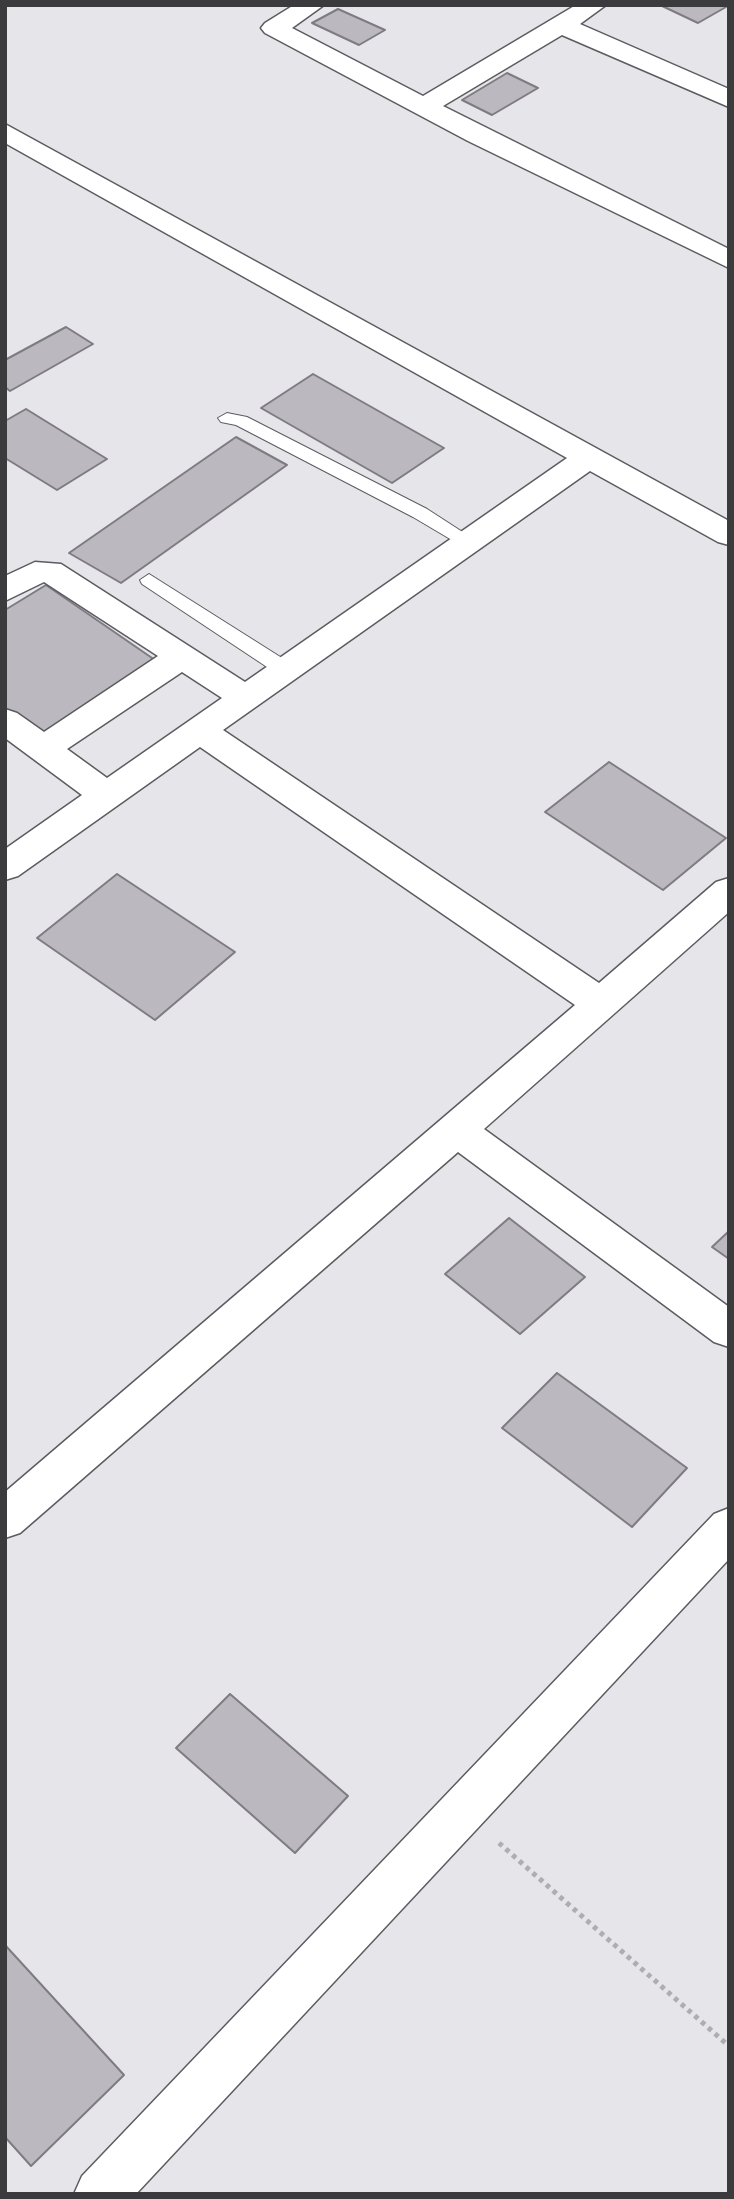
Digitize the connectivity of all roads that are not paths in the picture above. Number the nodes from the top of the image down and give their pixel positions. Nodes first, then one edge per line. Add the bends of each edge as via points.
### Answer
1 (312, 5) edge
2 (594, 5) edge
3 (561, 25) junction
4 (729, 99) edge
5 (423, 107) junction
6 (5, 132) edge
7 (729, 260) edge
8 (228, 418) dead end
9 (590, 456) junction
10 (729, 535) edge
11 (469, 542) junction
12 (149, 580) dead end
13 (5, 590) edge
14 (182, 656) junction
15 (286, 670) junction
16 (246, 698) junction
17 (5, 721) edge
18 (200, 731) junction
19 (43, 749) junction
20 (107, 796) junction
21 (5, 867) edge
22 (729, 891) edge
23 (600, 1003) junction
24 (457, 1130) junction
25 (729, 1330) edge
26 (5, 1519) edge
27 (729, 1528) edge
28 (100, 2194) edge

1 - 5 street via 274,28
2 - 3 street
3 - 4 street
3 - 5 street
5 - 7 street
6 - 9 street
8 - 11 lane
9 - 10 street
9 - 11 street
11 - 15 street
12 - 15 lane
13 - 14 street via 35,572 50,571
14 - 16 street
14 - 19 street
15 - 16 street
16 - 18 street
17 - 19 street
18 - 20 street
18 - 23 street
19 - 20 street
20 - 21 street
22 - 23 street
23 - 24 street
24 - 25 street
24 - 26 street
27 - 28 street

